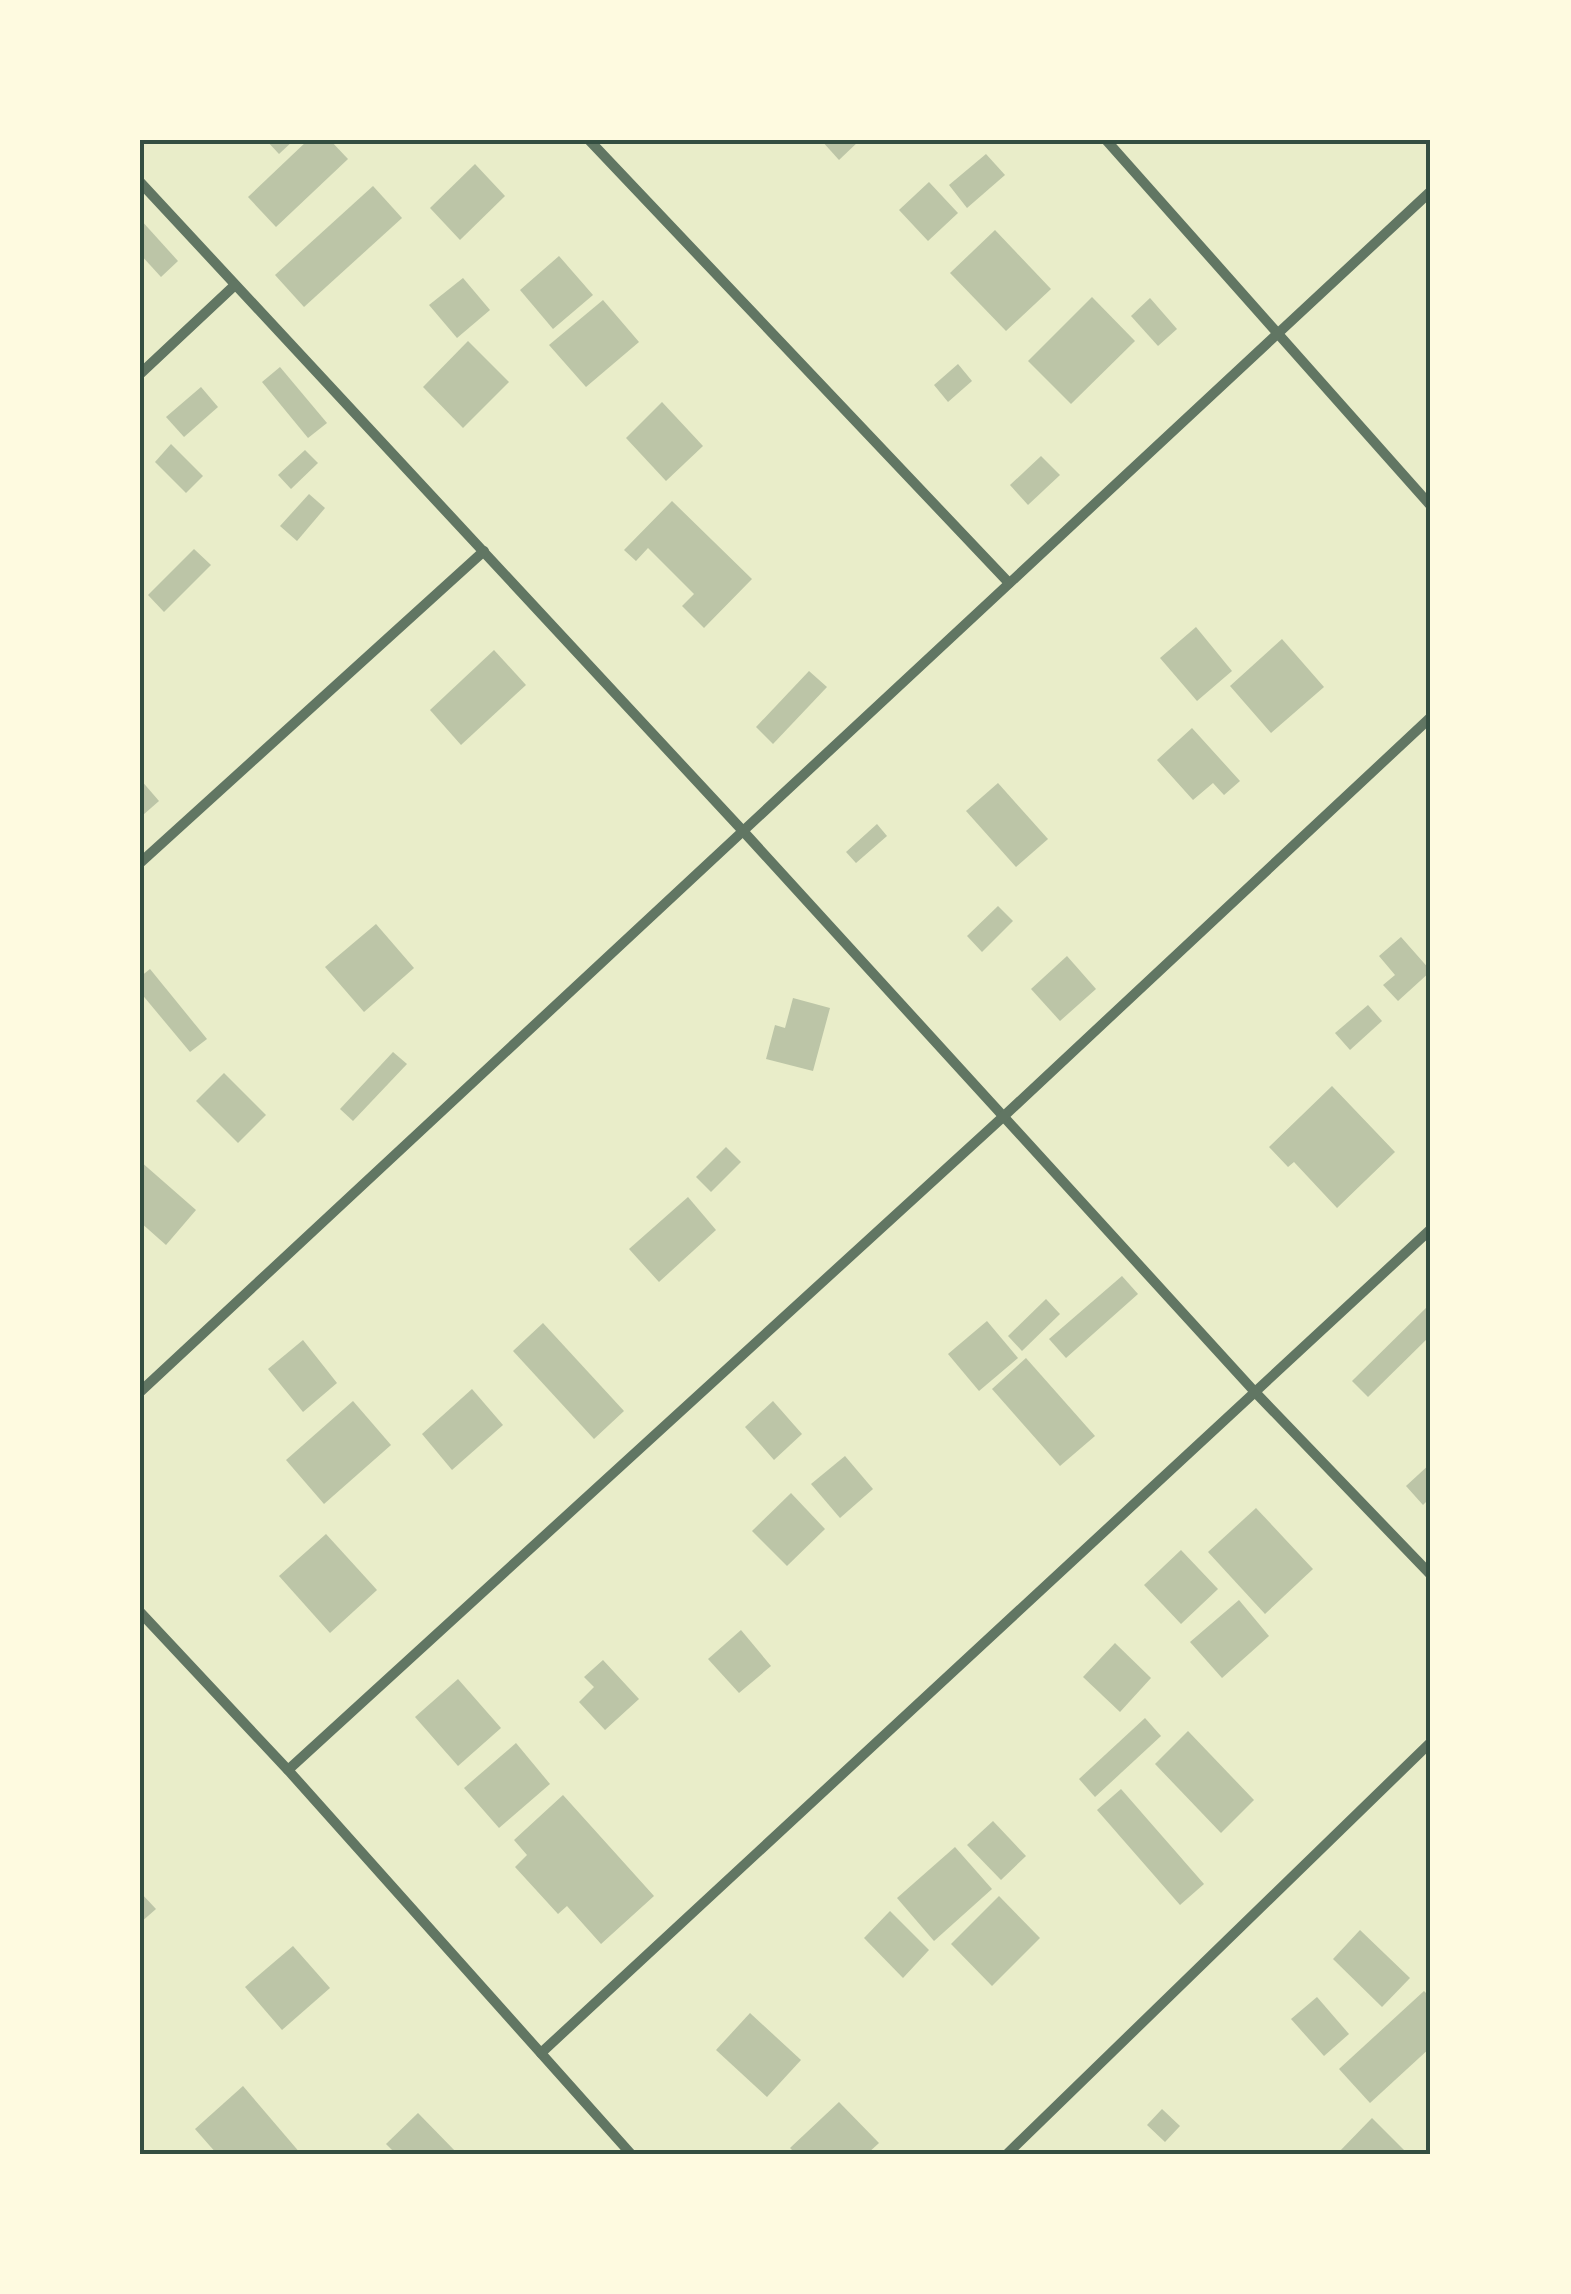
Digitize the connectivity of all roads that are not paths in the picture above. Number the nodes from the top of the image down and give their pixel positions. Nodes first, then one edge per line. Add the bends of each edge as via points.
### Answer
1 (590, 140) edge
2 (1106, 140) edge
3 (140, 182) edge
4 (1431, 192) edge
5 (236, 284) junction
6 (1278, 332) junction
7 (140, 374) edge
8 (1431, 506) edge
9 (484, 551) junction
10 (1009, 583) junction
11 (1431, 718) edge
12 (743, 831) junction
13 (140, 863) edge
14 (1004, 1116) junction
15 (1431, 1229) edge
16 (1254, 1390) junction
17 (140, 1392) edge
18 (1431, 1575) edge
19 (140, 1612) edge
20 (1431, 1742) edge
21 (288, 1770) junction
22 (541, 2053) junction
23 (631, 2154) edge
24 (1007, 2154) edge

1 - 10 street
2 - 6 street
3 - 5 street
4 - 6 street
5 - 7 street
5 - 9 street
6 - 8 street
6 - 10 street
9 - 12 street
9 - 13 street
10 - 12 street
11 - 14 street
12 - 14 street
12 - 17 street
14 - 16 street
14 - 21 street
15 - 16 street
16 - 18 street
16 - 22 street
19 - 21 street
20 - 24 street
21 - 22 street
22 - 23 street

